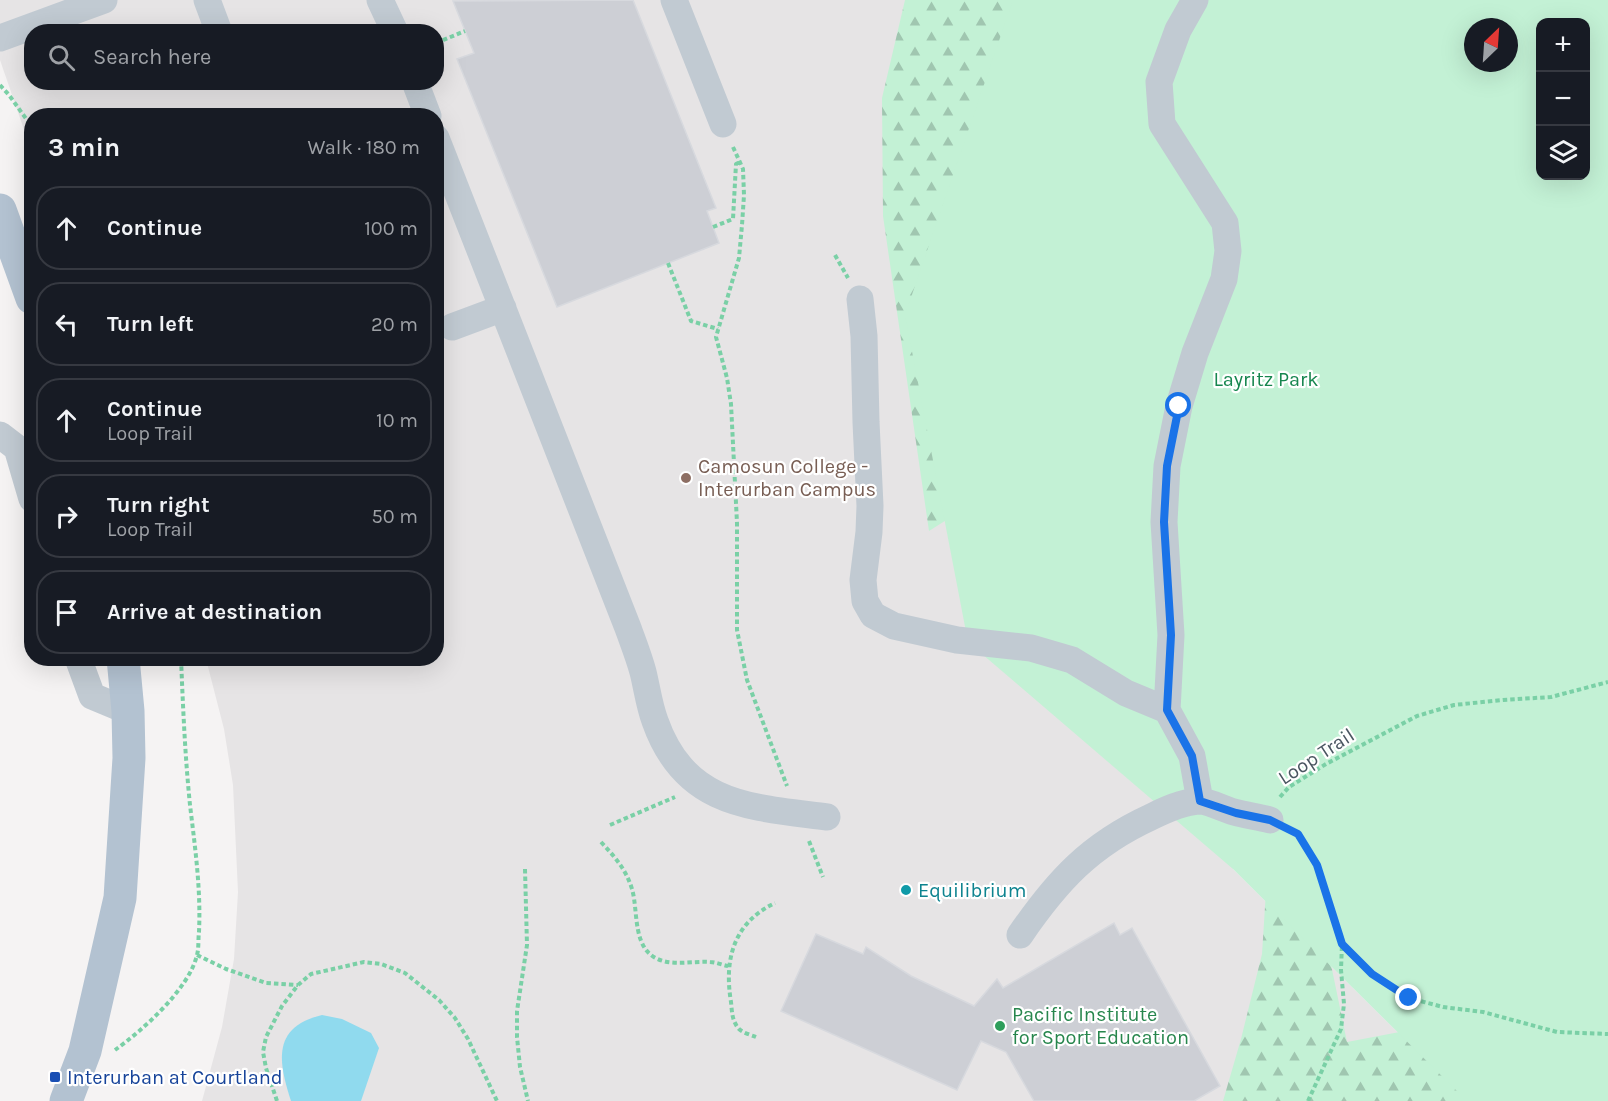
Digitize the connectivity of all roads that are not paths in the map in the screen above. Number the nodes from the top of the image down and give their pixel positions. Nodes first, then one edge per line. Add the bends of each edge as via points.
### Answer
1 (104, 0) edge
2 (207, 0) edge
3 (380, 0) edge
4 (394, 0) edge
5 (674, 0) edge
6 (1195, 0) edge
7 (38, 24) edge
8 (216, 24) edge
9 (392, 24) edge
10 (395, 24) edge
11 (24, 29) edge
12 (0, 38) edge
13 (418, 90) edge
14 (425, 108) edge
15 (723, 124) road end
16 (444, 158) edge
17 (0, 210) edge
18 (8, 261) edge
19 (24, 286) edge
20 (860, 299) dead end
21 (503, 308) junction
22 (452, 327) dead end
23 (0, 435) edge
24 (24, 472) edge
25 (81, 666) edge
26 (124, 666) edge
27 (1167, 710) junction
28 (128, 711) junction
29 (1200, 801) junction
30 (827, 817) dead end
31 (1270, 820) road end
32 (1020, 936) dead end
33 (66, 1101) edge

1 - 7 street
2 - 8 street
3 - 9 street
4 - 10 street
5 - 15 street
6 - 27 street via 1178,30 1159,82 1162,124 1225,224 1228,251 1224,279 1179,406 1167,466 1164,522 1171,635
11 - 12 street
13 - 14 street
16 - 21 street
17 - 18 main road
18 - 19 main road
20 - 27 street via 870,506 863,580 873,615 915,631 1031,648 1072,660 1126,693
21 - 22 street
21 - 30 street via 628,628 655,720 669,753 690,777 713,794 754,807
23 - 24 street via 17,448
25 - 28 street via 92,696
26 - 28 main road
27 - 29 street via 1192,756
28 - 33 main road via 129,758 120,898 85,1051
29 - 31 street
29 - 32 street via 1171,807 1106,840 1055,888

